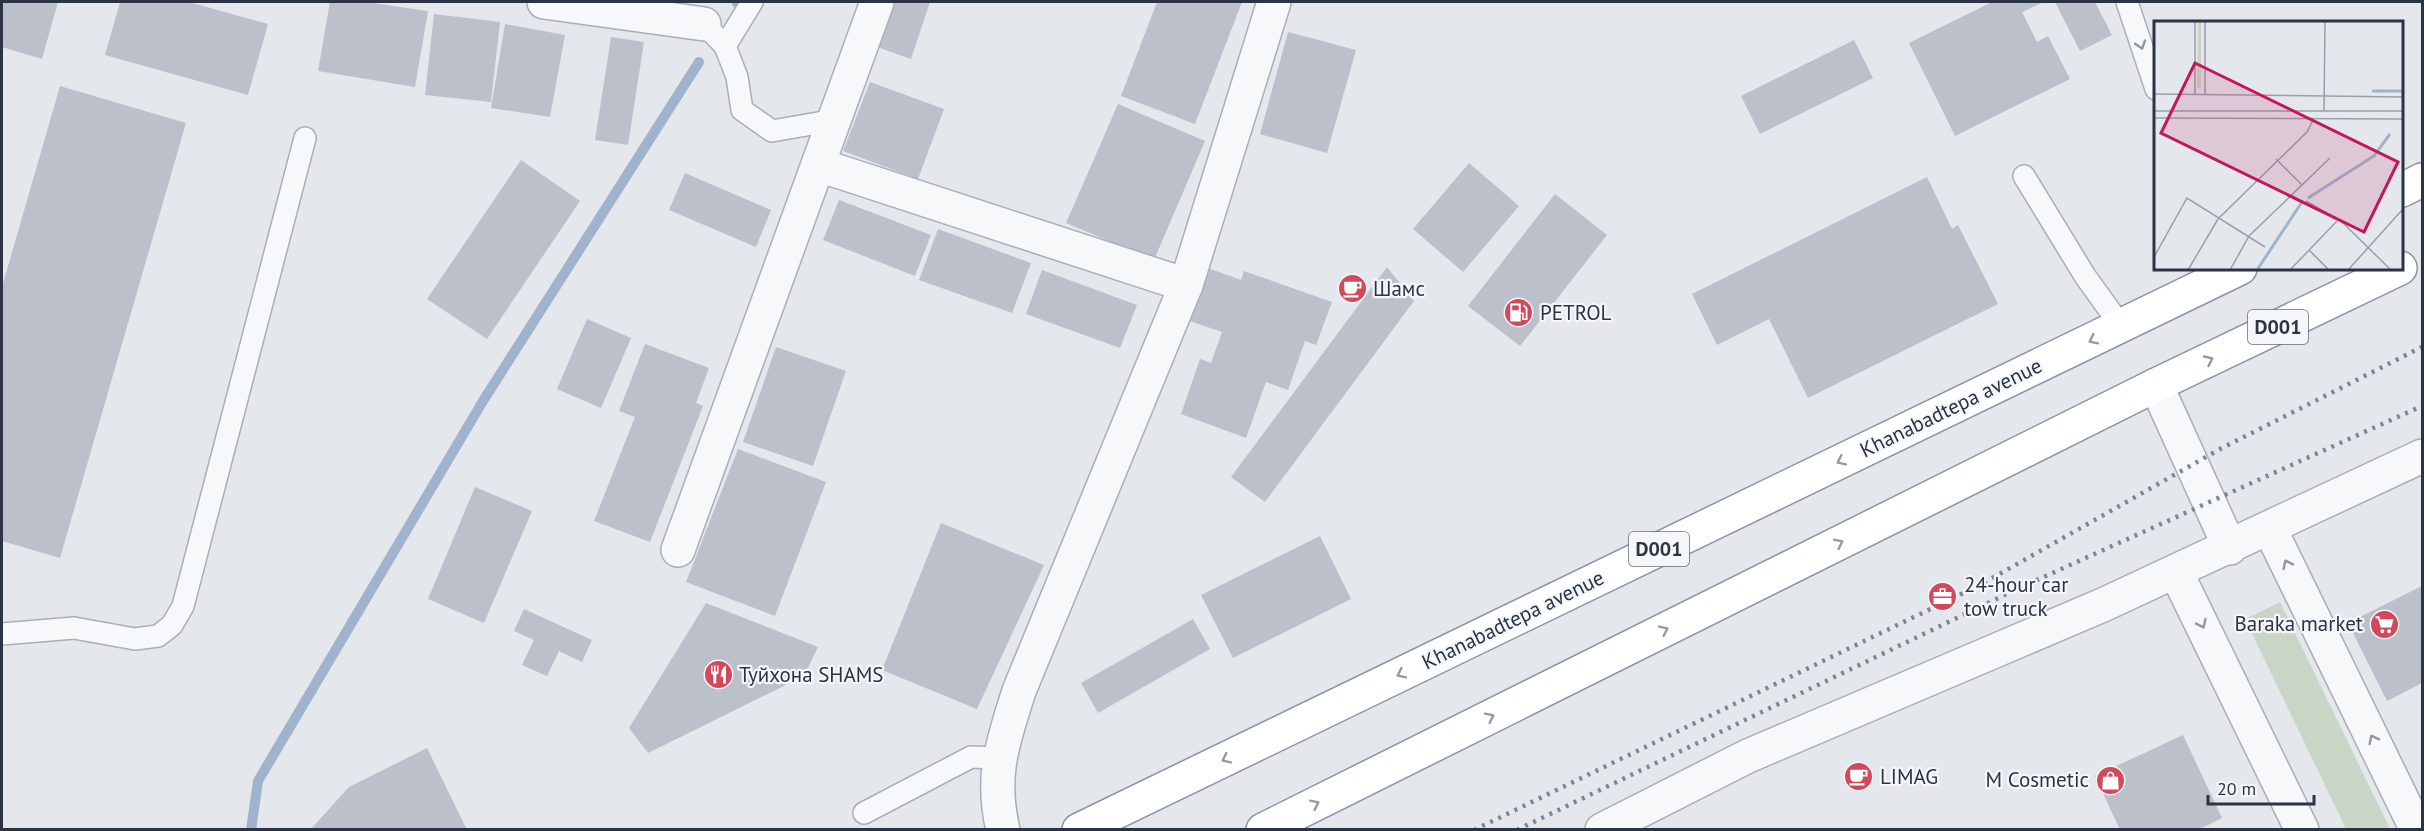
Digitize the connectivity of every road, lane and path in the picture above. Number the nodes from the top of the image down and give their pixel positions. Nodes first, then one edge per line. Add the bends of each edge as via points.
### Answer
1 (544, 2) edge
2 (752, 2) edge
3 (877, 2) edge
4 (1274, 2) edge
5 (2127, 2) edge
6 (714, 35) junction
7 (2154, 83) edge
8 (835, 120) junction
9 (305, 138) dead end
10 (819, 165) junction
11 (2024, 176) dead end
12 (2422, 180) edge
13 (2403, 190) edge
14 (2422, 258) edge
15 (2403, 267) edge
16 (2233, 270) edge
17 (2397, 270) edge
18 (2199, 279) edge
19 (1186, 285) junction
20 (2121, 326) junction
21 (2156, 385) junction
22 (2422, 456) edge
23 (2270, 529) junction
24 (2230, 548) junction
25 (678, 550) dead end
26 (2176, 572) junction
27 (2, 634) edge
28 (999, 758) junction
29 (864, 813) dead end
30 (2416, 814) edge
31 (1003, 830) edge
32 (1079, 830) edge
33 (1263, 830) edge
34 (1602, 830) edge
35 (2302, 830) edge

1 - 6 street
2 - 6 lane
3 - 8 street
4 - 19 street
5 -> 7 lane
6 - 8 lane via 737,76 742,110 772,131
8 - 10 street
9 - 27 lane via 183,606 172,625 158,636 135,639 74,628
10 - 19 street
10 - 25 street
11 - 20 lane via 2085,276
12 - 13 highway
14 - 15 highway, D001
16 - 18 highway, Khanabadtepa avenue / D001
21 -> 17 highway, D001
18 - 20 highway, Khanabadtepa avenue / D001
19 - 28 street via 1019,691
20 -> 32 highway, Khanabadtepa avenue / D001
21 - 24 street
33 -> 21 highway, D001
22 - 23 street
23 - 24 street
30 -> 23 street
24 - 26 street
26 - 34 street via 1748,756
26 -> 35 street
28 - 29 lane via 970,757
28 - 31 street via 998,809

